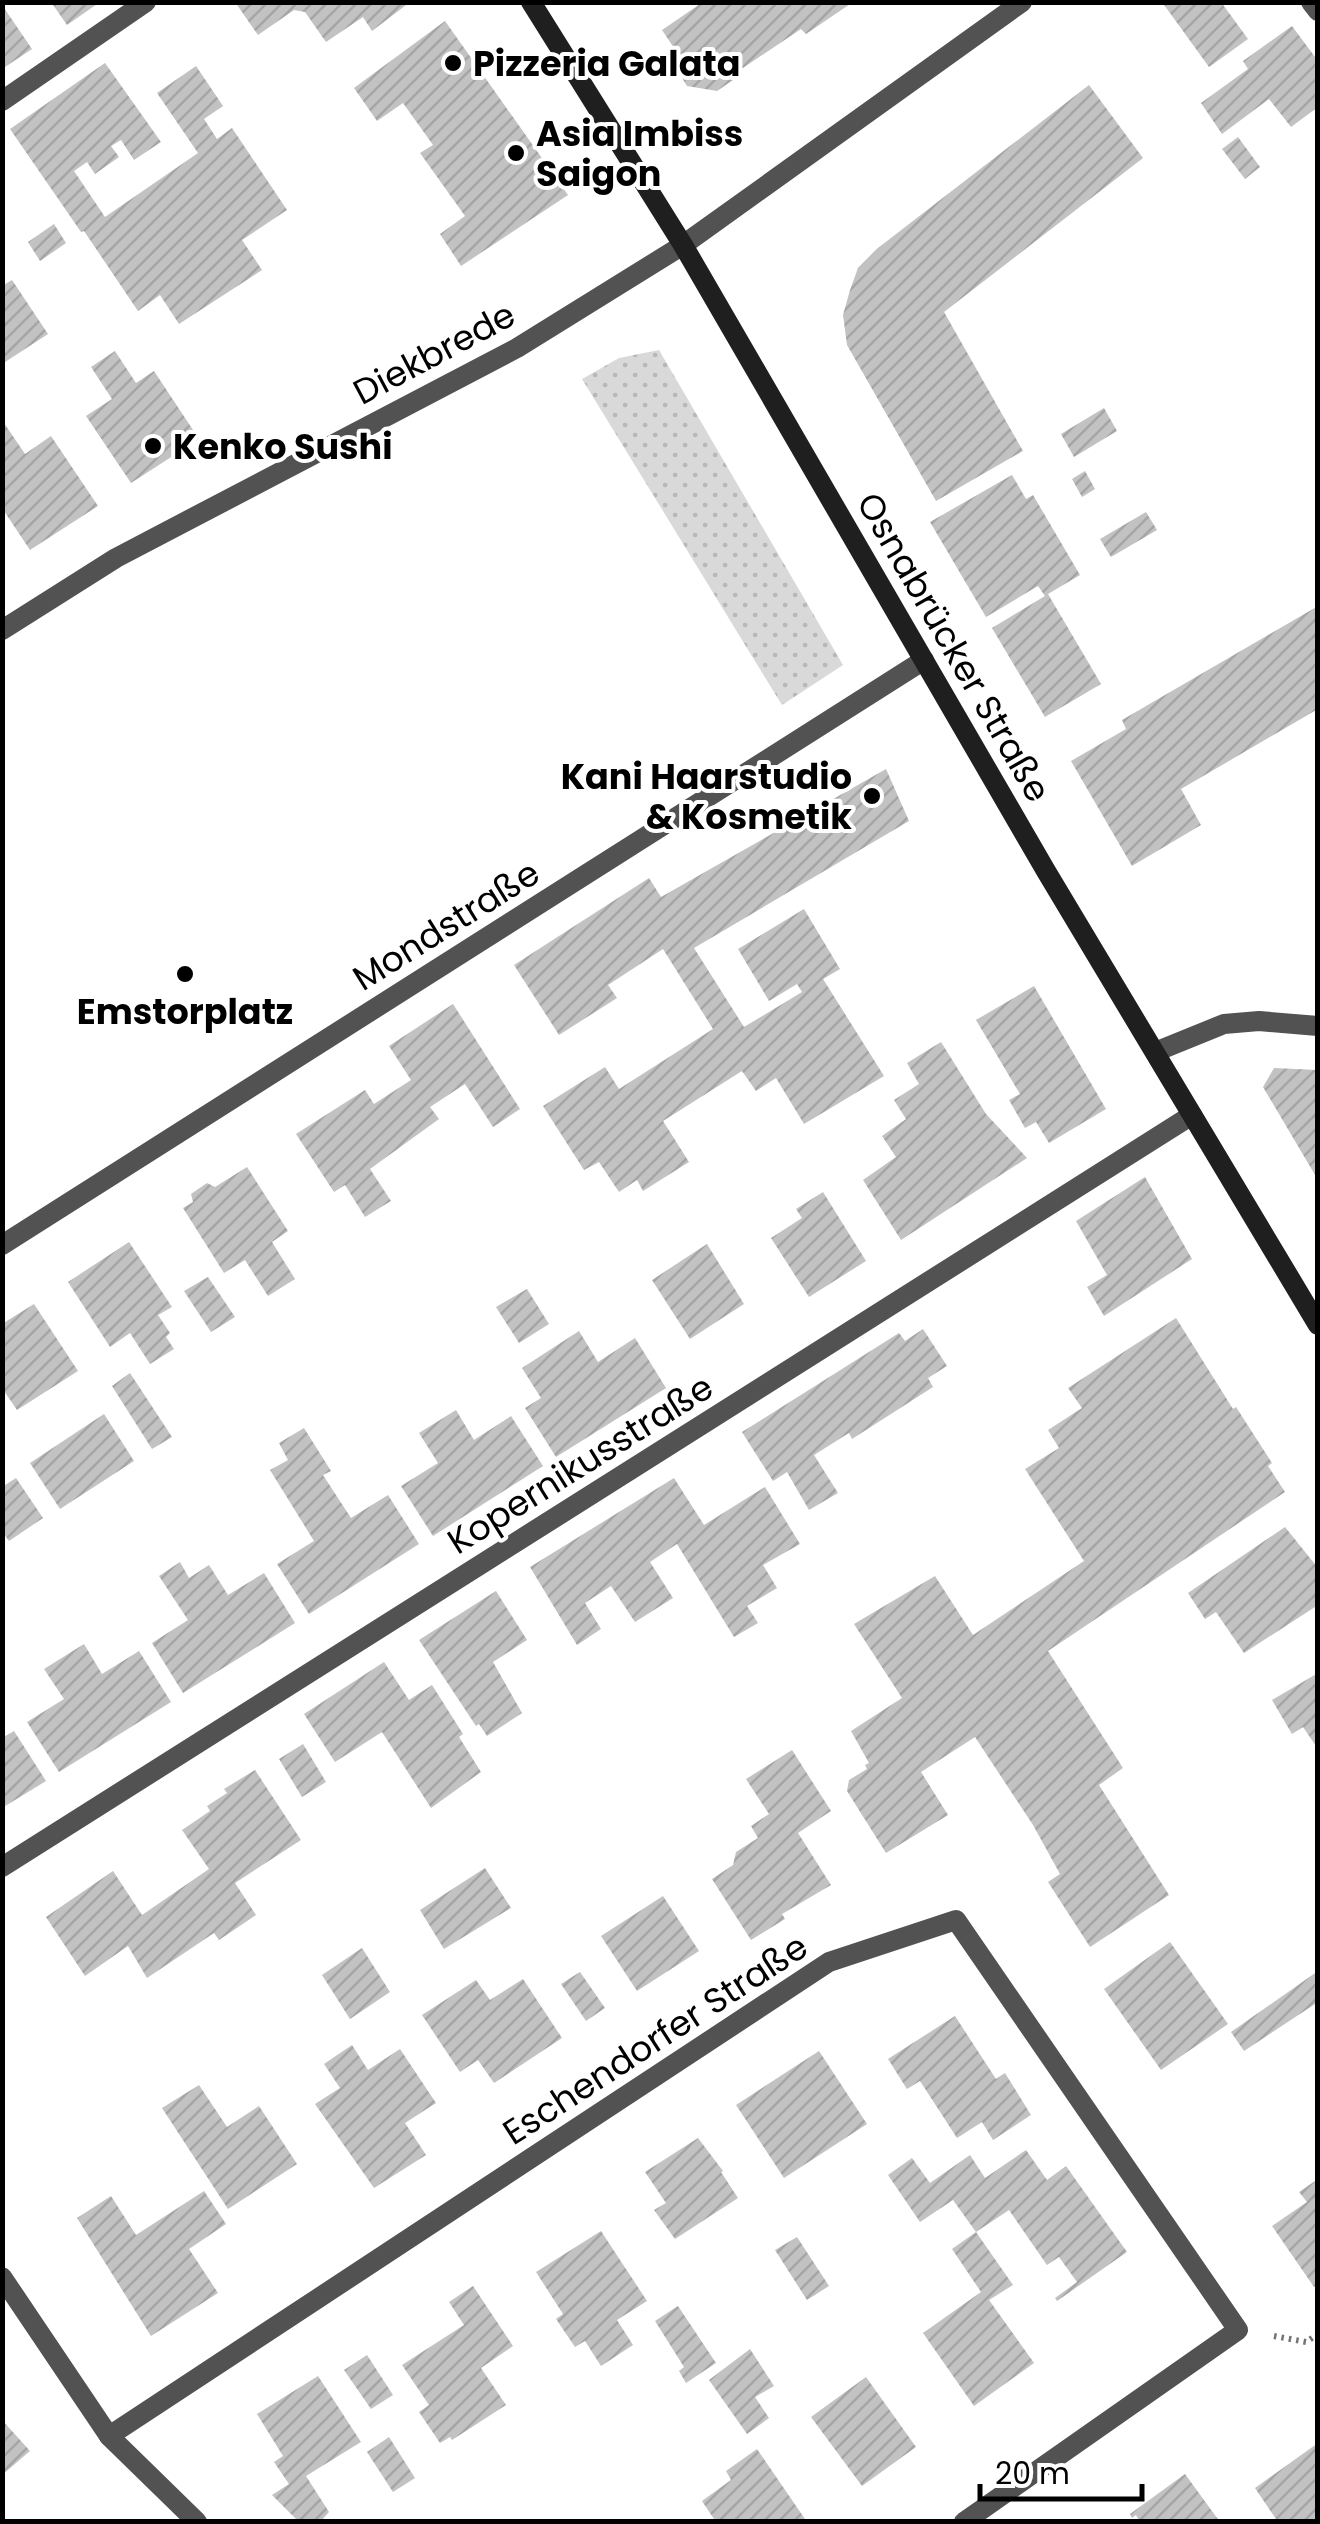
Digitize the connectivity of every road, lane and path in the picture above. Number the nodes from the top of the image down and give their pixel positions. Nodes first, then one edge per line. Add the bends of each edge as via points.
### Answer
1 (146, 2) edge
2 (531, 2) edge
3 (1022, 2) edge
4 (1311, 2) edge
5 (1318, 11) edge
6 (2, 100) edge
7 (683, 245) junction
8 (2, 630) edge
9 (924, 660) junction
10 (1318, 1026) edge
11 (1156, 1052) junction
12 (1192, 1115) junction
13 (2, 1245) edge
14 (1318, 1325) edge
15 (2, 1867) edge
16 (2, 2277) edge
17 (109, 2436) junction
18 (197, 2522) edge
19 (964, 2522) edge

1 - 6 street
2 - 7 main road, Osnabrücker Straße
3 - 7 street, Diekbrede
4 - 5 street
7 - 8 street, Diekbrede via 517,348 116,558
7 - 9 main road, Osnabrücker Straße
9 - 11 main road, Osnabrücker Straße
9 - 13 street, Mondstraße
10 - 11 street via 1224,1024
11 - 12 main road, Osnabrücker Straße
12 - 14 main road, Osnabrücker Straße
12 - 15 street, Kopernikusstraße
16 - 17 street
17 - 18 street
17 - 19 street, Eschendorfer Straße via 829,1962 956,1920 1238,2330

